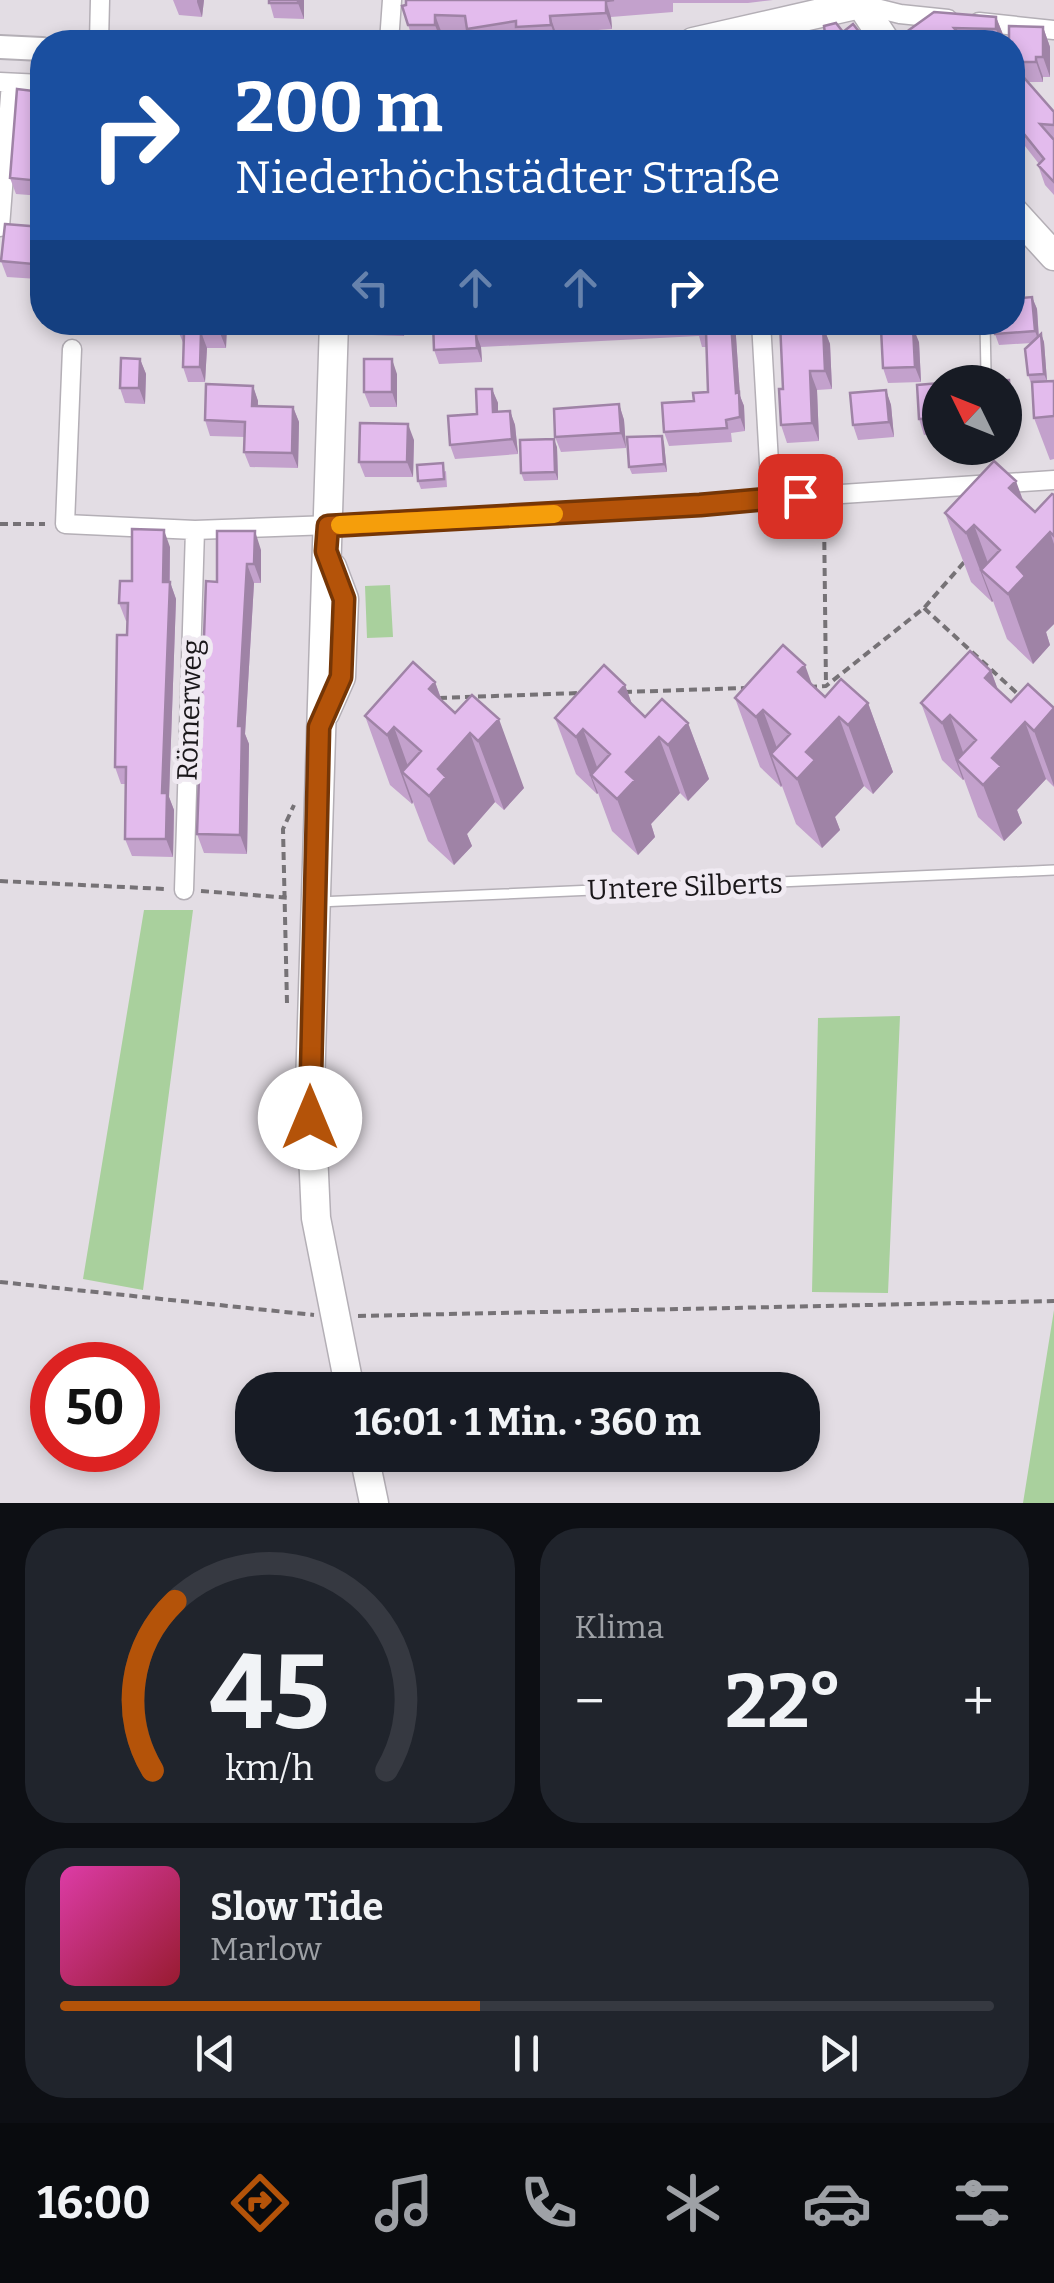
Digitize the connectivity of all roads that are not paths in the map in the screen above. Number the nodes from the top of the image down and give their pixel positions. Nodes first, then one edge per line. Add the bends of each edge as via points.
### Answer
1 (100, 0) edge
2 (392, 0) edge
3 (859, 2) edge
4 (99, 30) edge
5 (390, 30) edge
6 (741, 30) edge
7 (878, 30) edge
8 (1054, 30) edge
9 (0, 47) edge
10 (30, 48) edge
11 (6, 83) edge
12 (1025, 224) edge
13 (0, 227) edge
14 (1054, 256) edge
15 (334, 335) edge
16 (762, 335) edge
17 (985, 335) edge
18 (72, 350) dead end
19 (986, 365) edge
20 (1054, 480) edge
21 (771, 498) junction
22 (195, 530) junction
23 (327, 538) junction
24 (1054, 870) edge
25 (184, 890) dead end
26 (316, 902) junction
27 (346, 1372) edge
28 (368, 1472) edge
29 (374, 1503) edge

1 - 4 street
2 - 5 street
3 - 6 main road
3 - 7 main road
3 - 8 street via 900,14
9 - 10 street
11 - 13 street
12 - 14 main road
15 - 23 main road
16 - 21 street
17 - 19 lane
18 - 22 street via 65,524
20 - 21 street
21 - 23 street
22 - 23 street
22 - 25 street, Römerweg
23 - 26 main road
24 - 26 lane, Untere Silberts
26 - 27 main road via 310,1150
28 - 29 main road

